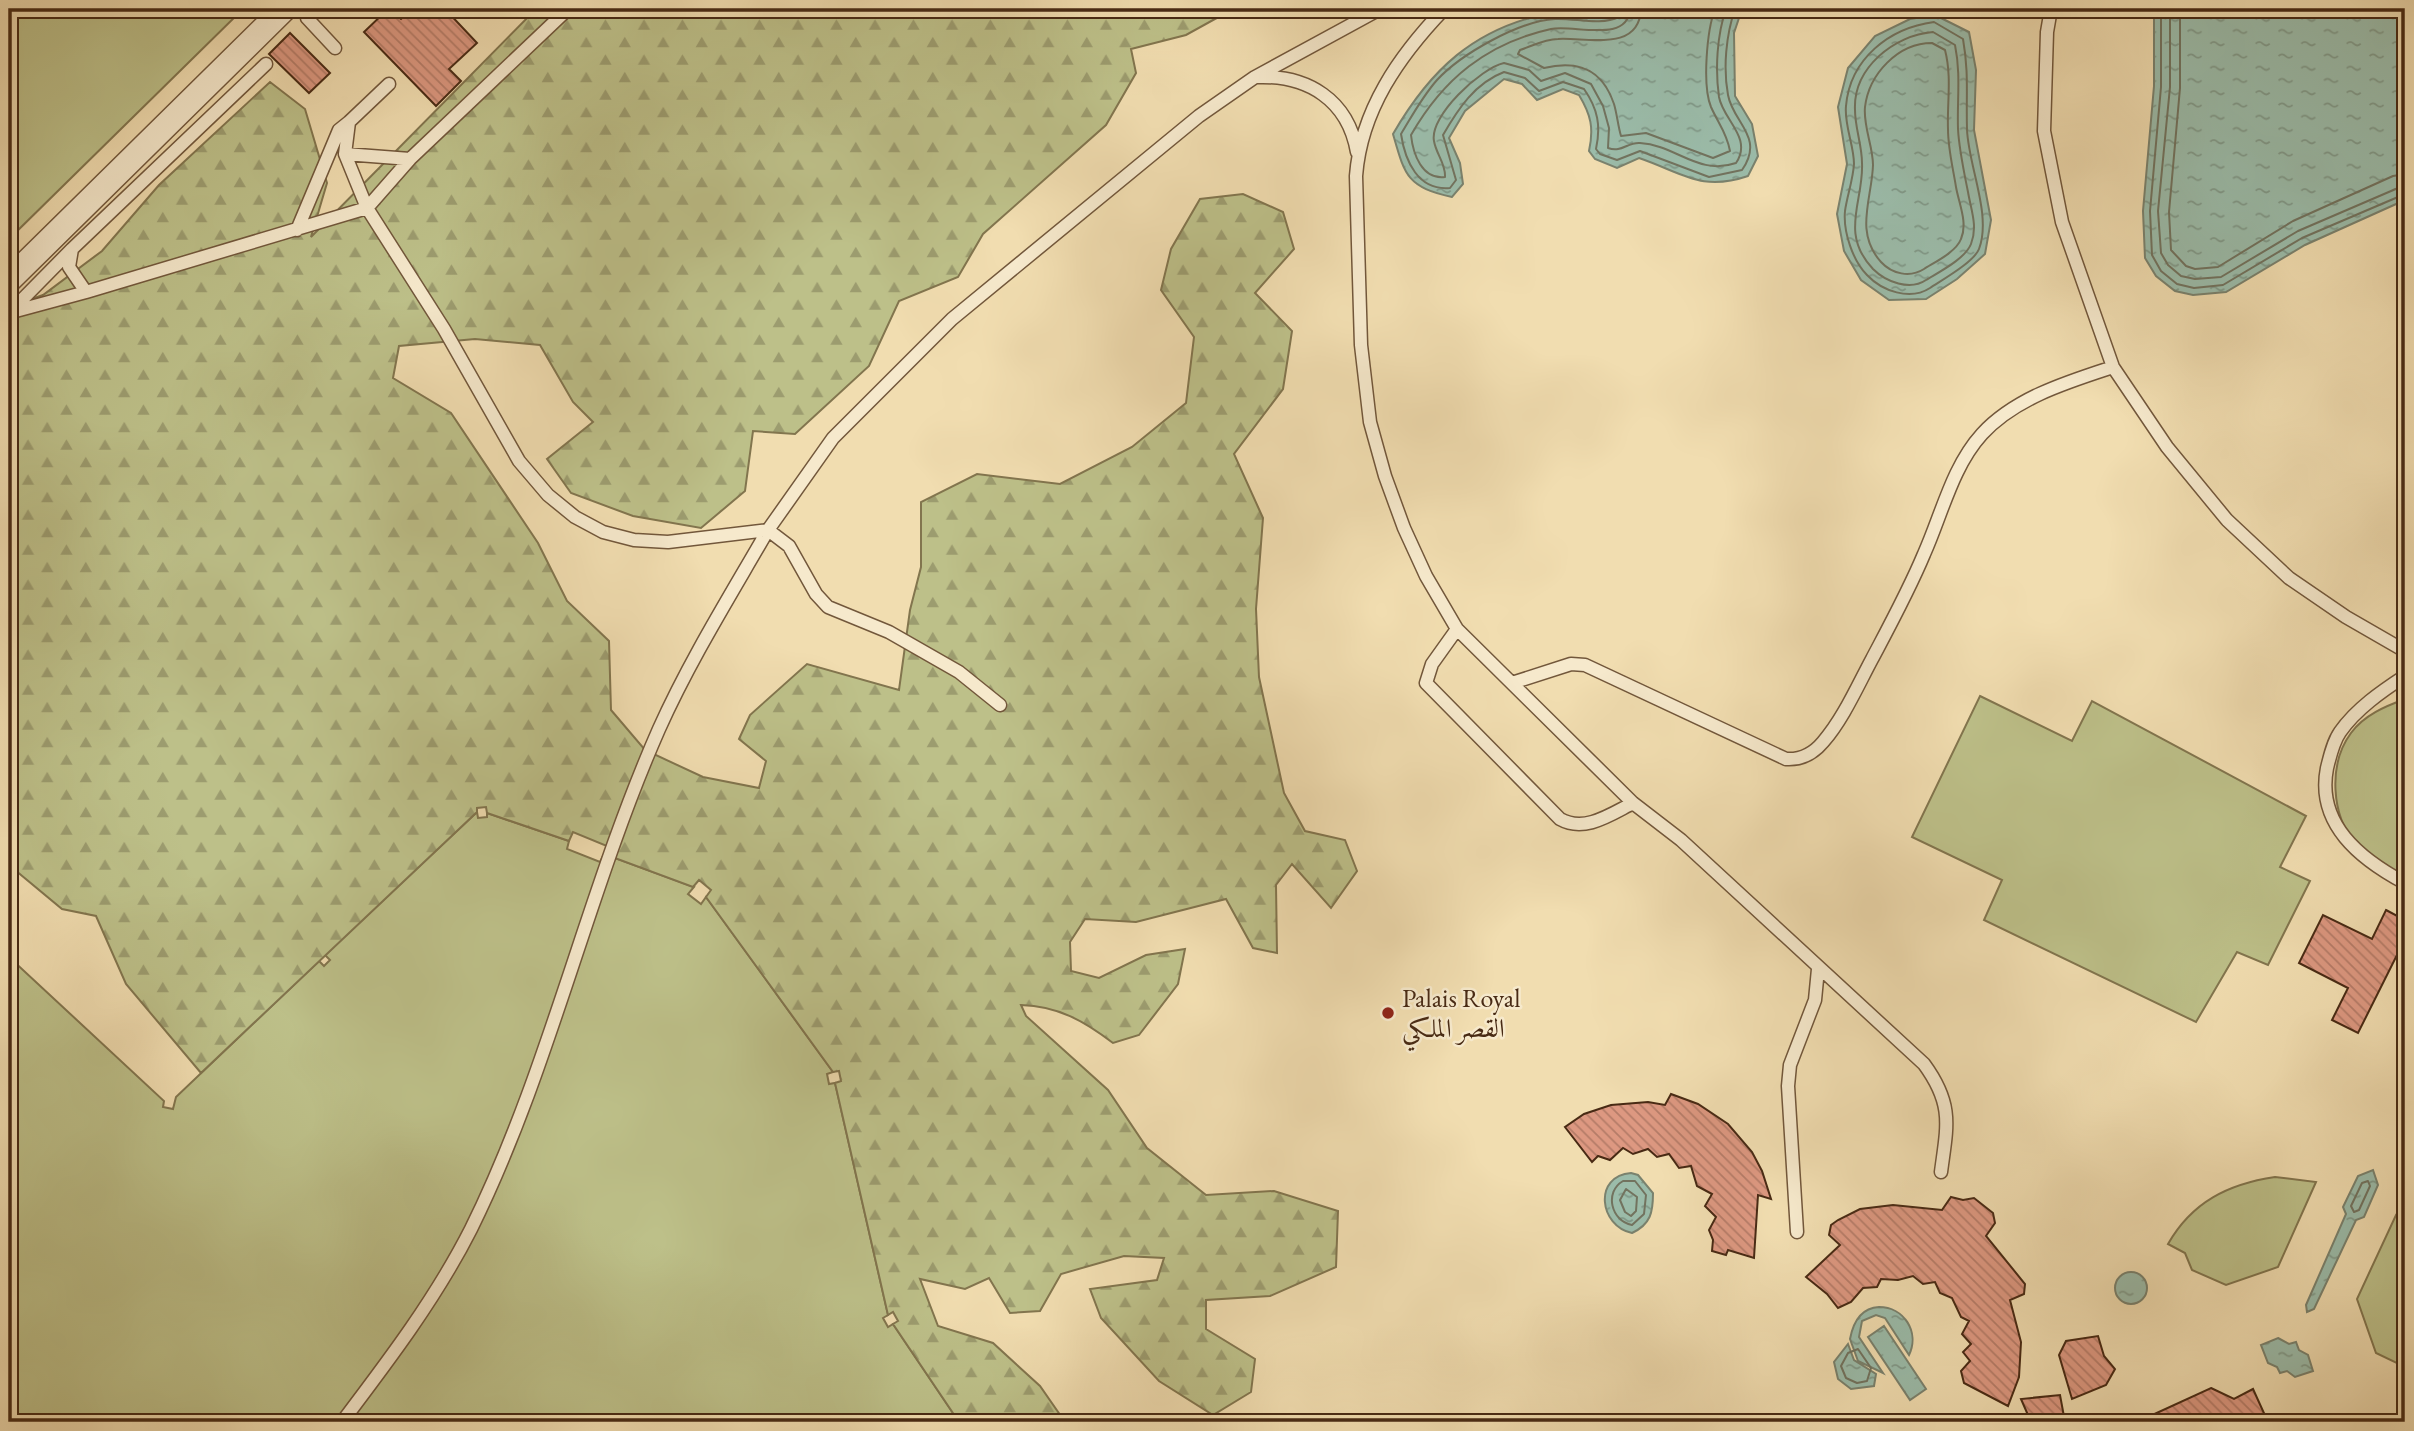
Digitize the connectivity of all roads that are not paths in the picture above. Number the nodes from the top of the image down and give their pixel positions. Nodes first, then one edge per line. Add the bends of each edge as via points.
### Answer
1 (284, 9) edge
2 (317, 9) edge
3 (568, 9) edge
4 (1380, 9) edge
5 (1444, 9) edge
6 (2051, 9) edge
7 (335, 48) dead end
8 (266, 64) dead end
9 (1255, 77) junction
10 (388, 85) dead end
11 (349, 122) junction
12 (345, 154) junction
13 (1358, 156) junction
14 (410, 159) junction
15 (367, 208) junction
16 (297, 229) junction
17 (72, 249) junction
18 (9, 281) edge
19 (86, 292) junction
20 (9, 312) edge
21 (2113, 367) junction
22 (768, 530) junction
23 (1457, 629) junction
24 (2405, 651) edge
25 (2405, 676) edge
26 (1512, 683) junction
27 (1000, 705) dead end
28 (1633, 803) junction
29 (2405, 883) edge
30 (1818, 969) junction
31 (1941, 1172) dead end
32 (1797, 1232) dead end
33 (342, 1422) edge

1 - 18 street
2 - 7 lane via 307,18
3 - 14 lane
4 - 9 lane
5 - 13 lane via 1412,42 1391,74 1376,101
6 - 21 lane via 2044,131 2062,222
8 - 17 lane
9 - 13 lane via 1290,78 1317,89 1343,113
9 - 22 lane via 1199,116 952,319 834,438
10 - 11 lane
11 - 12 lane
11 - 16 lane via 339,130
12 - 14 lane
12 - 15 lane
13 - 23 lane via 1355,221 1370,422 1404,528
14 - 15 lane
15 - 16 lane
15 - 22 lane via 444,329 519,461 548,495 575,517 603,532 634,540 668,542
16 - 19 lane
17 - 19 lane via 69,267
17 - 20 lane
19 - 20 lane
21 - 24 lane via 2167,447 2227,520 2289,578
21 - 26 lane via 2028,400 1980,436 1960,466 1924,555 1851,699 1823,742 1806,756 1786,759 1585,665 1559,667
22 - 27 lane via 789,546 828,607 889,632 959,672
22 - 33 lane via 696,652 658,731 532,1081 471,1227 416,1321
23 - 26 lane
23 - 28 lane via 1432,664 1426,683 1485,746 1569,823 1601,819
25 - 29 lane via 2356,713 2339,734 2325,781 2335,825 2349,844 2377,868
26 - 28 lane
28 - 30 lane via 1681,840
30 - 31 lane via 1894,1035 1938,1084 1948,1126
30 - 32 lane via 1815,1000 1790,1065 1788,1086

